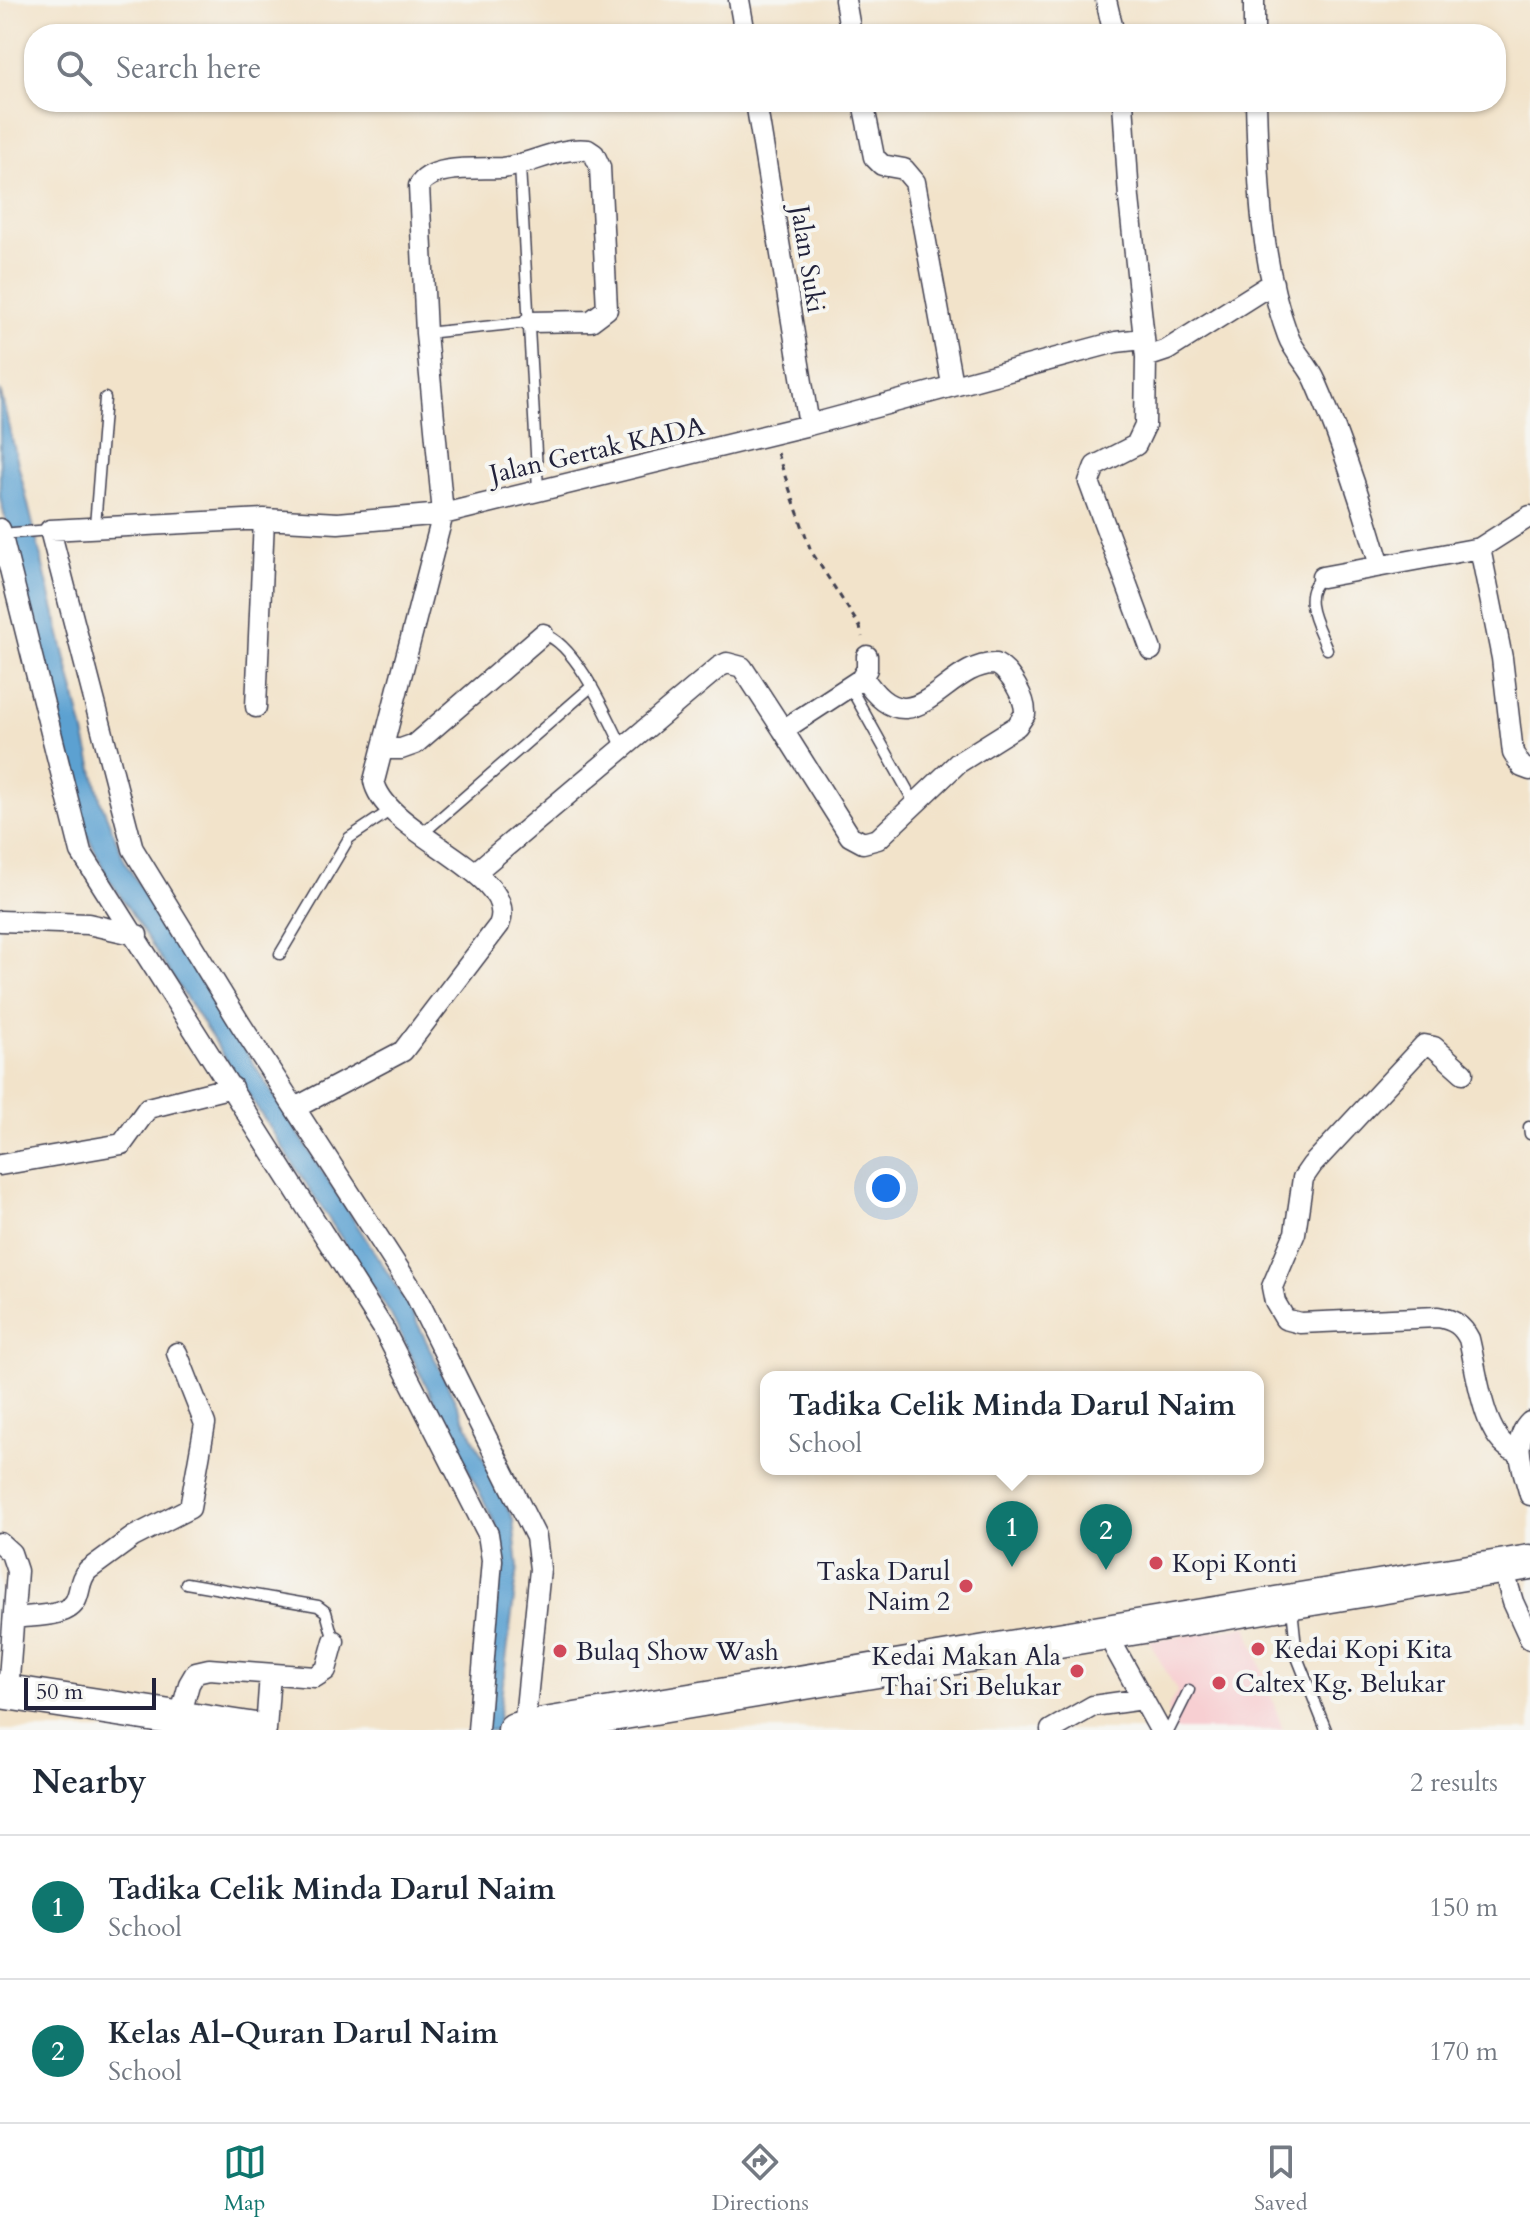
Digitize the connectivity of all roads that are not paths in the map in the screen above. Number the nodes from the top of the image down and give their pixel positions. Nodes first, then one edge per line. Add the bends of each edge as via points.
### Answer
1 (739, 0) edge
2 (845, 0) edge
3 (1106, 0) edge
4 (1254, 0) edge
5 (743, 24) edge
6 (849, 24) edge
7 (1112, 24) edge
8 (1254, 24) edge
9 (758, 112) edge
10 (865, 112) edge
11 (1124, 112) edge
12 (1256, 112) edge
13 (520, 166) junction
14 (1273, 283) junction
15 (530, 322) junction
16 (426, 333) junction
17 (1144, 348) junction
18 (952, 384) junction
19 (105, 398) dead end
20 (809, 425) junction
21 (538, 489) junction
22 (443, 514) junction
23 (1530, 516) edge
24 (264, 519) junction
25 (95, 526) junction
26 (50, 530) junction
27 (1, 532) edge
28 (1480, 548) junction
29 (1380, 566) junction
30 (1322, 577) joint
31 (543, 634) joint
32 (1327, 649) dead end
33 (1151, 650) dead end
34 (867, 656) road end
35 (856, 682) junction
36 (592, 686) junction
37 (256, 707) dead end
38 (783, 730) junction
39 (623, 748) junction
40 (384, 749) junction
41 (1530, 770) edge
42 (914, 802) junction
43 (391, 810) junction
44 (420, 836) junction
45 (477, 871) junction
46 (0, 921) edge
47 (137, 935) junction
48 (280, 954) dead end
49 (1463, 1073) dead end
50 (232, 1087) junction
51 (295, 1108) junction
52 (0, 1165) edge
53 (177, 1353) dead end
54 (1530, 1422) edge
55 (1519, 1452) junction
56 (1530, 1495) edge
57 (0, 1543) edge
58 (1516, 1563) edge
59 (186, 1583) dead end
60 (1292, 1602) junction
61 (15, 1618) junction
62 (1107, 1634) junction
63 (1530, 1639) edge
64 (334, 1641) joint
65 (270, 1674) junction
66 (1189, 1690) dead end
67 (4, 1692) edge
68 (1143, 1699) junction
69 (180, 1717) junction
70 (519, 1729) edge
71 (255, 1730) edge
72 (266, 1730) edge
73 (478, 1730) edge
74 (1051, 1730) edge
75 (1160, 1730) edge
76 (1169, 1730) edge
77 (1326, 1730) edge

1 - 5 street
2 - 6 street
3 - 7 street
4 - 8 street
9 - 20 street, Jalan Suki
10 - 18 street via 874,157 882,165 904,169 915,182
11 - 17 street
12 - 14 street via 1258,206
13 - 15 lane
13 - 15 street via 581,149 594,154 600,167 607,309 591,321
13 - 16 street via 435,173 422,179 418,193
14 - 17 street, Jalan Gertak KADA via 1167,350
14 - 29 street via 1288,338 1311,369 1333,420
15 - 16 lane
15 - 21 lane
16 - 22 street
17 - 18 street, Jalan Gertak KADA via 1116,342
17 - 33 street via 1141,439 1095,466 1089,482
18 - 20 street, Jalan Gertak KADA
19 - 25 lane
20 - 21 street, Jalan Gertak KADA
21 - 22 street, Jalan Gertak KADA
22 - 24 street, Jalan Gertak KADA via 338,523
22 - 40 street
23 - 28 street
24 - 25 street, Jalan Gertak KADA
24 - 37 street
25 - 26 street, Jalan Gertak KADA
26 - 27 lane
26 - 51 street via 133,849
27 - 47 street via 81,852
28 - 29 street
28 - 41 street via 1502,658 1513,753
29 - 30 street
30 - 32 lane via 1309,598
31 - 36 lane via 554,637
31 - 40 street via 415,744
34 - 35 street
35 - 38 street
35 - 42 lane
35 - 42 street via 905,709 981,666 996,664 1023,701 1022,721 958,763
36 - 39 lane
36 - 44 lane
38 - 39 street via 742,667 727,663
38 - 42 street via 856,841 878,839
39 - 45 street
40 - 43 street via 374,781
43 - 44 street
43 - 48 lane via 349,838
44 - 45 street
45 - 51 street via 501,906 501,920 405,1048
46 - 47 street via 88,924
47 - 50 street
49 - 55 street via 1434,1047 1424,1045 1312,1165 1303,1178 1295,1233 1272,1287 1285,1319 1300,1323 1438,1317 1463,1327 1493,1434
50 - 52 street via 148,1108 122,1144
50 - 73 street via 383,1328 488,1534 492,1560
51 - 70 street via 415,1294 536,1537 540,1569
53 - 61 street via 205,1424 190,1508 133,1537 88,1570 75,1603 66,1610
54 - 55 street via 1520,1434
55 - 56 street
57 - 61 street via 11,1553 17,1571
58 - 60 main road
58 - 63 street via 1513,1602
59 - 64 lane via 318,1606 326,1612
60 - 62 main road
60 - 77 lane via 1297,1657
61 - 67 street
62 - 68 street
62 - 70 main road
64 - 65 street via 321,1675
65 - 69 street via 196,1672
65 - 72 street
66 - 76 lane
67 - 69 main road
68 - 74 street via 1089,1707
68 - 75 street
69 - 71 main road

